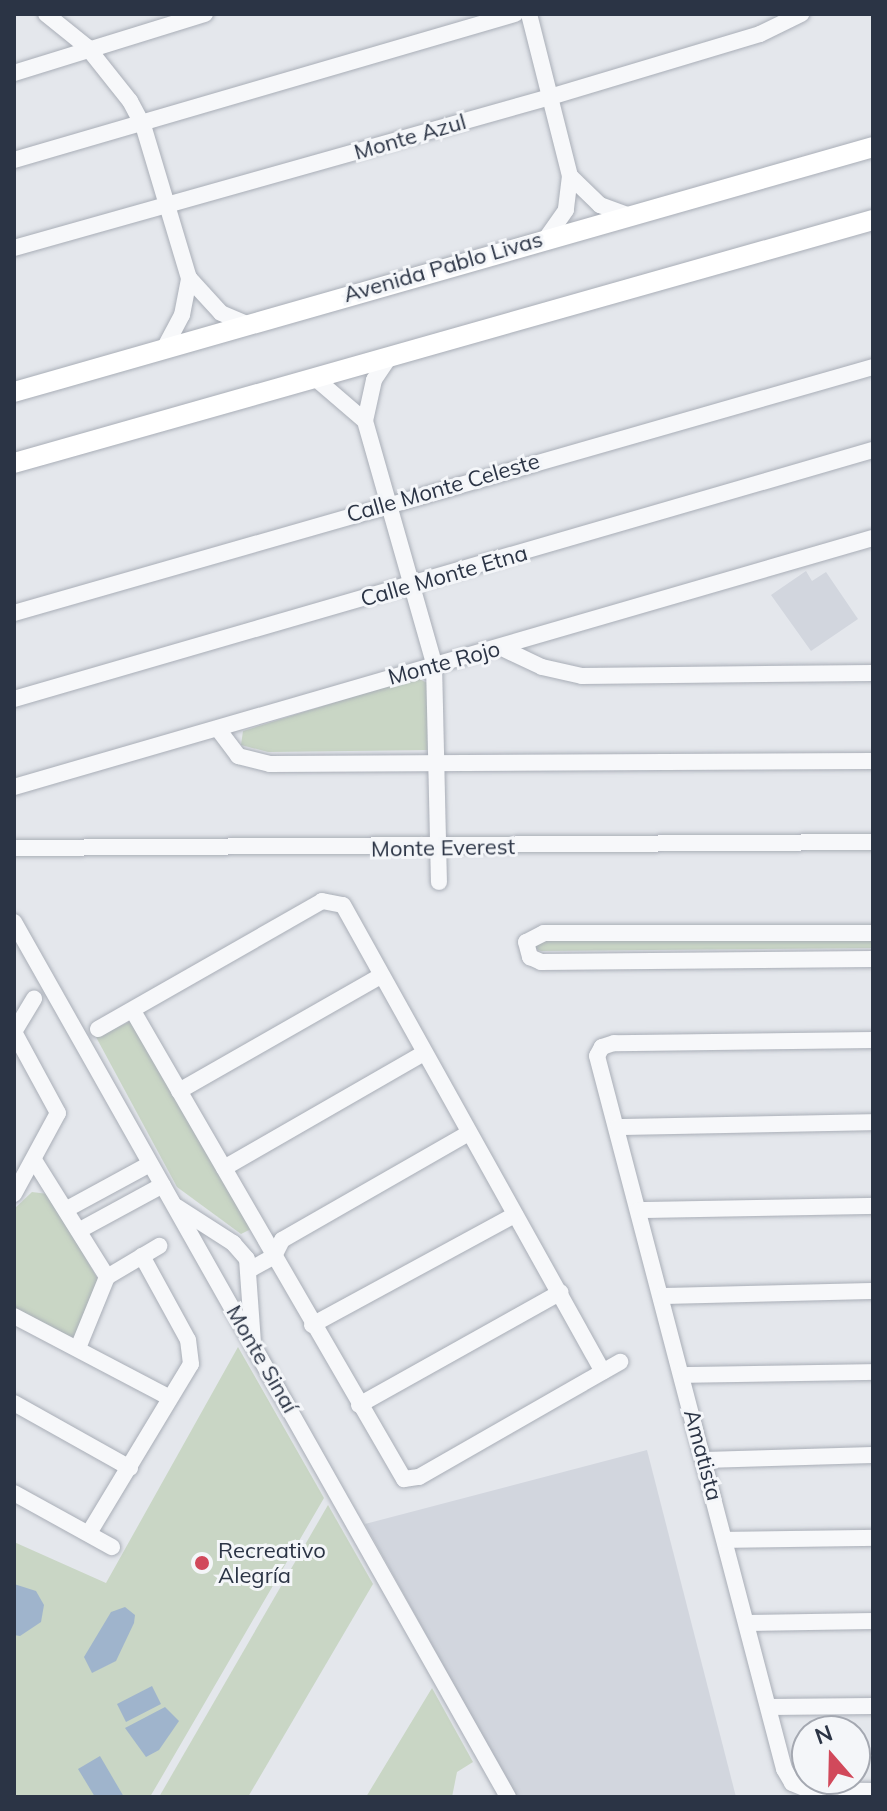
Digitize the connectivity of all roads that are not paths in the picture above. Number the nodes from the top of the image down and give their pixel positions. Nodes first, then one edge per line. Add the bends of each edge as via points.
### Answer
1 (46, 14) edge
2 (205, 14) edge
3 (515, 14) edge
4 (529, 14) edge
5 (801, 14) edge
6 (87, 47) junction
7 (14, 73) edge
8 (550, 97) junction
9 (143, 125) junction
10 (873, 147) edge
11 (14, 160) edge
12 (570, 176) junction
13 (168, 205) junction
14 (630, 216) junction
15 (873, 221) edge
16 (546, 239) junction
17 (14, 248) edge
18 (189, 278) junction
19 (244, 323) junction
20 (166, 345) junction
21 (388, 359) junction
22 (873, 367) edge
23 (315, 378) junction
24 (14, 392) edge
25 (365, 421) junction
26 (873, 450) edge
27 (14, 463) edge
28 (388, 504) junction
29 (873, 538) edge
30 (413, 585) junction
31 (14, 613) edge
32 (502, 648) junction
33 (434, 664) junction
34 (873, 673) edge
35 (14, 699) edge
36 (218, 729) junction
37 (873, 761) edge
38 (440, 763) junction
39 (14, 787) edge
40 (873, 842) edge
41 (14, 848) edge
42 (439, 849) junction
43 (439, 882) dead end
44 (14, 922) edge
45 (873, 933) edge
46 (873, 959) edge
47 (381, 976) junction
48 (34, 999) dead end
49 (133, 1011) junction
50 (98, 1029) dead end
51 (14, 1032) edge
52 (873, 1040) edge
53 (424, 1053) junction
54 (179, 1091) junction
55 (873, 1122) edge
56 (618, 1127) junction
57 (469, 1133) junction
58 (34, 1160) junction
59 (150, 1164) junction
60 (224, 1168) junction
61 (163, 1185) junction
62 (14, 1194) edge
63 (175, 1206) junction
64 (873, 1206) edge
65 (67, 1209) junction
66 (639, 1210) junction
67 (515, 1215) junction
68 (80, 1230) junction
69 (264, 1239) junction
70 (282, 1240) junction
71 (159, 1246) dead end
72 (242, 1251) junction
73 (142, 1256) junction
74 (274, 1256) junction
75 (251, 1269) junction
76 (107, 1277) junction
77 (873, 1291) edge
78 (561, 1292) junction
79 (662, 1296) junction
80 (14, 1316) edge
81 (312, 1325) junction
82 (253, 1344) junction
83 (78, 1348) junction
84 (620, 1362) dead end
85 (603, 1372) junction
86 (873, 1372) edge
87 (682, 1375) junction
88 (170, 1398) junction
89 (14, 1403) edge
90 (359, 1405) junction
91 (873, 1455) edge
92 (704, 1460) junction
93 (130, 1468) junction
94 (14, 1493) edge
95 (89, 1533) junction
96 (873, 1538) edge
97 (725, 1540) junction
98 (112, 1547) dead end
99 (873, 1621) edge
100 (747, 1623) junction
101 (873, 1706) edge
102 (769, 1707) junction
103 (873, 1791) edge
104 (508, 1797) edge

1 - 6 street
2 - 6 street
3 - 9 street
4 - 8 street
5 - 8 street, Monte Azul via 760,34
6 - 7 street
6 - 9 street
8 - 12 street
8 - 13 street, Monte Azul
9 - 11 street
9 - 13 street
10 - 14 main road, Avenida Pablo Livas
12 - 14 street via 600,205
12 - 16 street via 566,210
13 - 17 street, Monte Azul
13 - 18 street
14 - 16 main road, Avenida Pablo Livas
15 - 21 main road
16 - 19 main road, Avenida Pablo Livas
18 - 19 street via 221,313
18 - 20 street via 182,315
19 - 20 main road, Avenida Pablo Livas
20 - 24 main road, Avenida Pablo Livas
21 - 23 main road
21 - 25 street via 374,380
22 - 28 street, Calle Monte Celeste
23 - 25 street
23 - 27 main road
25 - 28 street
26 - 30 street, Calle Monte Etna
28 - 30 street
28 - 31 street, Calle Monte Celeste
29 - 32 street, Monte Rojo
30 - 33 street
30 - 35 street, Calle Monte Etna
32 - 33 street, Monte Rojo
32 - 34 street via 542,667 582,676
33 - 36 street, Monte Rojo
33 - 38 street
36 - 38 street via 238,756 270,764
36 - 39 street, Monte Rojo
37 - 38 street
38 - 42 street
40 - 42 street, Monte Everest
41 - 42 street, Monte Everest
42 - 43 street
44 - 59 street, Monte Sinaí
45 - 46 street via 544,933 526,942 530,957 541,962
47 - 49 street via 343,905 322,901
47 - 53 street
47 - 54 street
48 - 51 street
49 - 50 street
49 - 54 street
51 - 58 street via 55,1102 57,1120
52 - 56 street, Amatista via 602,1047 598,1061
53 - 57 street
53 - 60 street
54 - 60 street
55 - 56 street
56 - 66 street, Amatista
57 - 67 street
57 - 70 street
58 - 62 street
58 - 65 street
59 - 61 street, Monte Sinaí
59 - 65 street
60 - 69 street
61 - 63 street, Monte Sinaí
61 - 68 street
63 - 72 street
63 - 82 street, Monte Sinaí
64 - 66 street
65 - 68 street
66 - 79 street, Amatista
67 - 78 street
67 - 81 street
68 - 76 street
69 - 70 street
69 - 72 street
69 - 74 street
70 - 74 street
71 - 73 street
72 - 75 street
73 - 76 street
73 - 88 street via 188,1340 191,1364
74 - 75 street
74 - 81 street
75 - 82 street
76 - 83 street
77 - 79 street
78 - 85 street
78 - 90 street
79 - 87 street, Amatista
80 - 83 street
81 - 90 street
82 - 104 street, Monte Sinaí
83 - 88 street
84 - 85 street
85 - 90 street via 419,1477 399,1475
86 - 87 street
87 - 92 street, Amatista
88 - 93 street
89 - 93 street
91 - 92 street
92 - 97 street, Amatista
93 - 95 street
94 - 95 street
95 - 98 street
96 - 97 street
97 - 100 street, Amatista
99 - 100 street
100 - 102 street, Amatista
101 - 102 street
102 - 103 street, Amatista via 792,1783 809,1790

